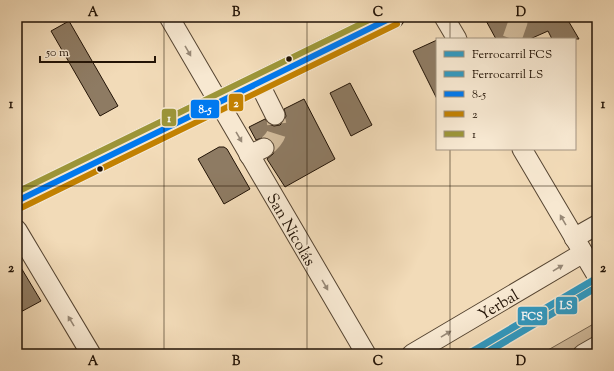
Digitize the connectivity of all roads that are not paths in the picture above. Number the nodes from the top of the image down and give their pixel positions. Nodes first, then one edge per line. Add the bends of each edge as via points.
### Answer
1 (169, 17) edge
2 (393, 17) edge
3 (444, 17) edge
4 (456, 38) edge
5 (259, 83) junction
6 (219, 103) junction
7 (275, 115) tunnel mouth
8 (523, 150) edge
9 (17, 201) edge
10 (597, 225) edge
11 (17, 230) edge
12 (579, 246) junction
13 (597, 276) edge
14 (597, 346) edge
15 (91, 354) edge
16 (366, 354) edge
17 (412, 354) edge
18 (584, 354) edge

1 -> 6 street, San Nicolás
2 - 5 main road
3 - 4 street
5 - 6 main road
5 - 7 street
6 - 9 main road
6 -> 16 street, San Nicolás via 256,151
12 -> 8 street
10 - 12 street, Yerbal
15 -> 11 street
12 - 13 street
17 -> 12 street, Yerbal
14 - 18 street

